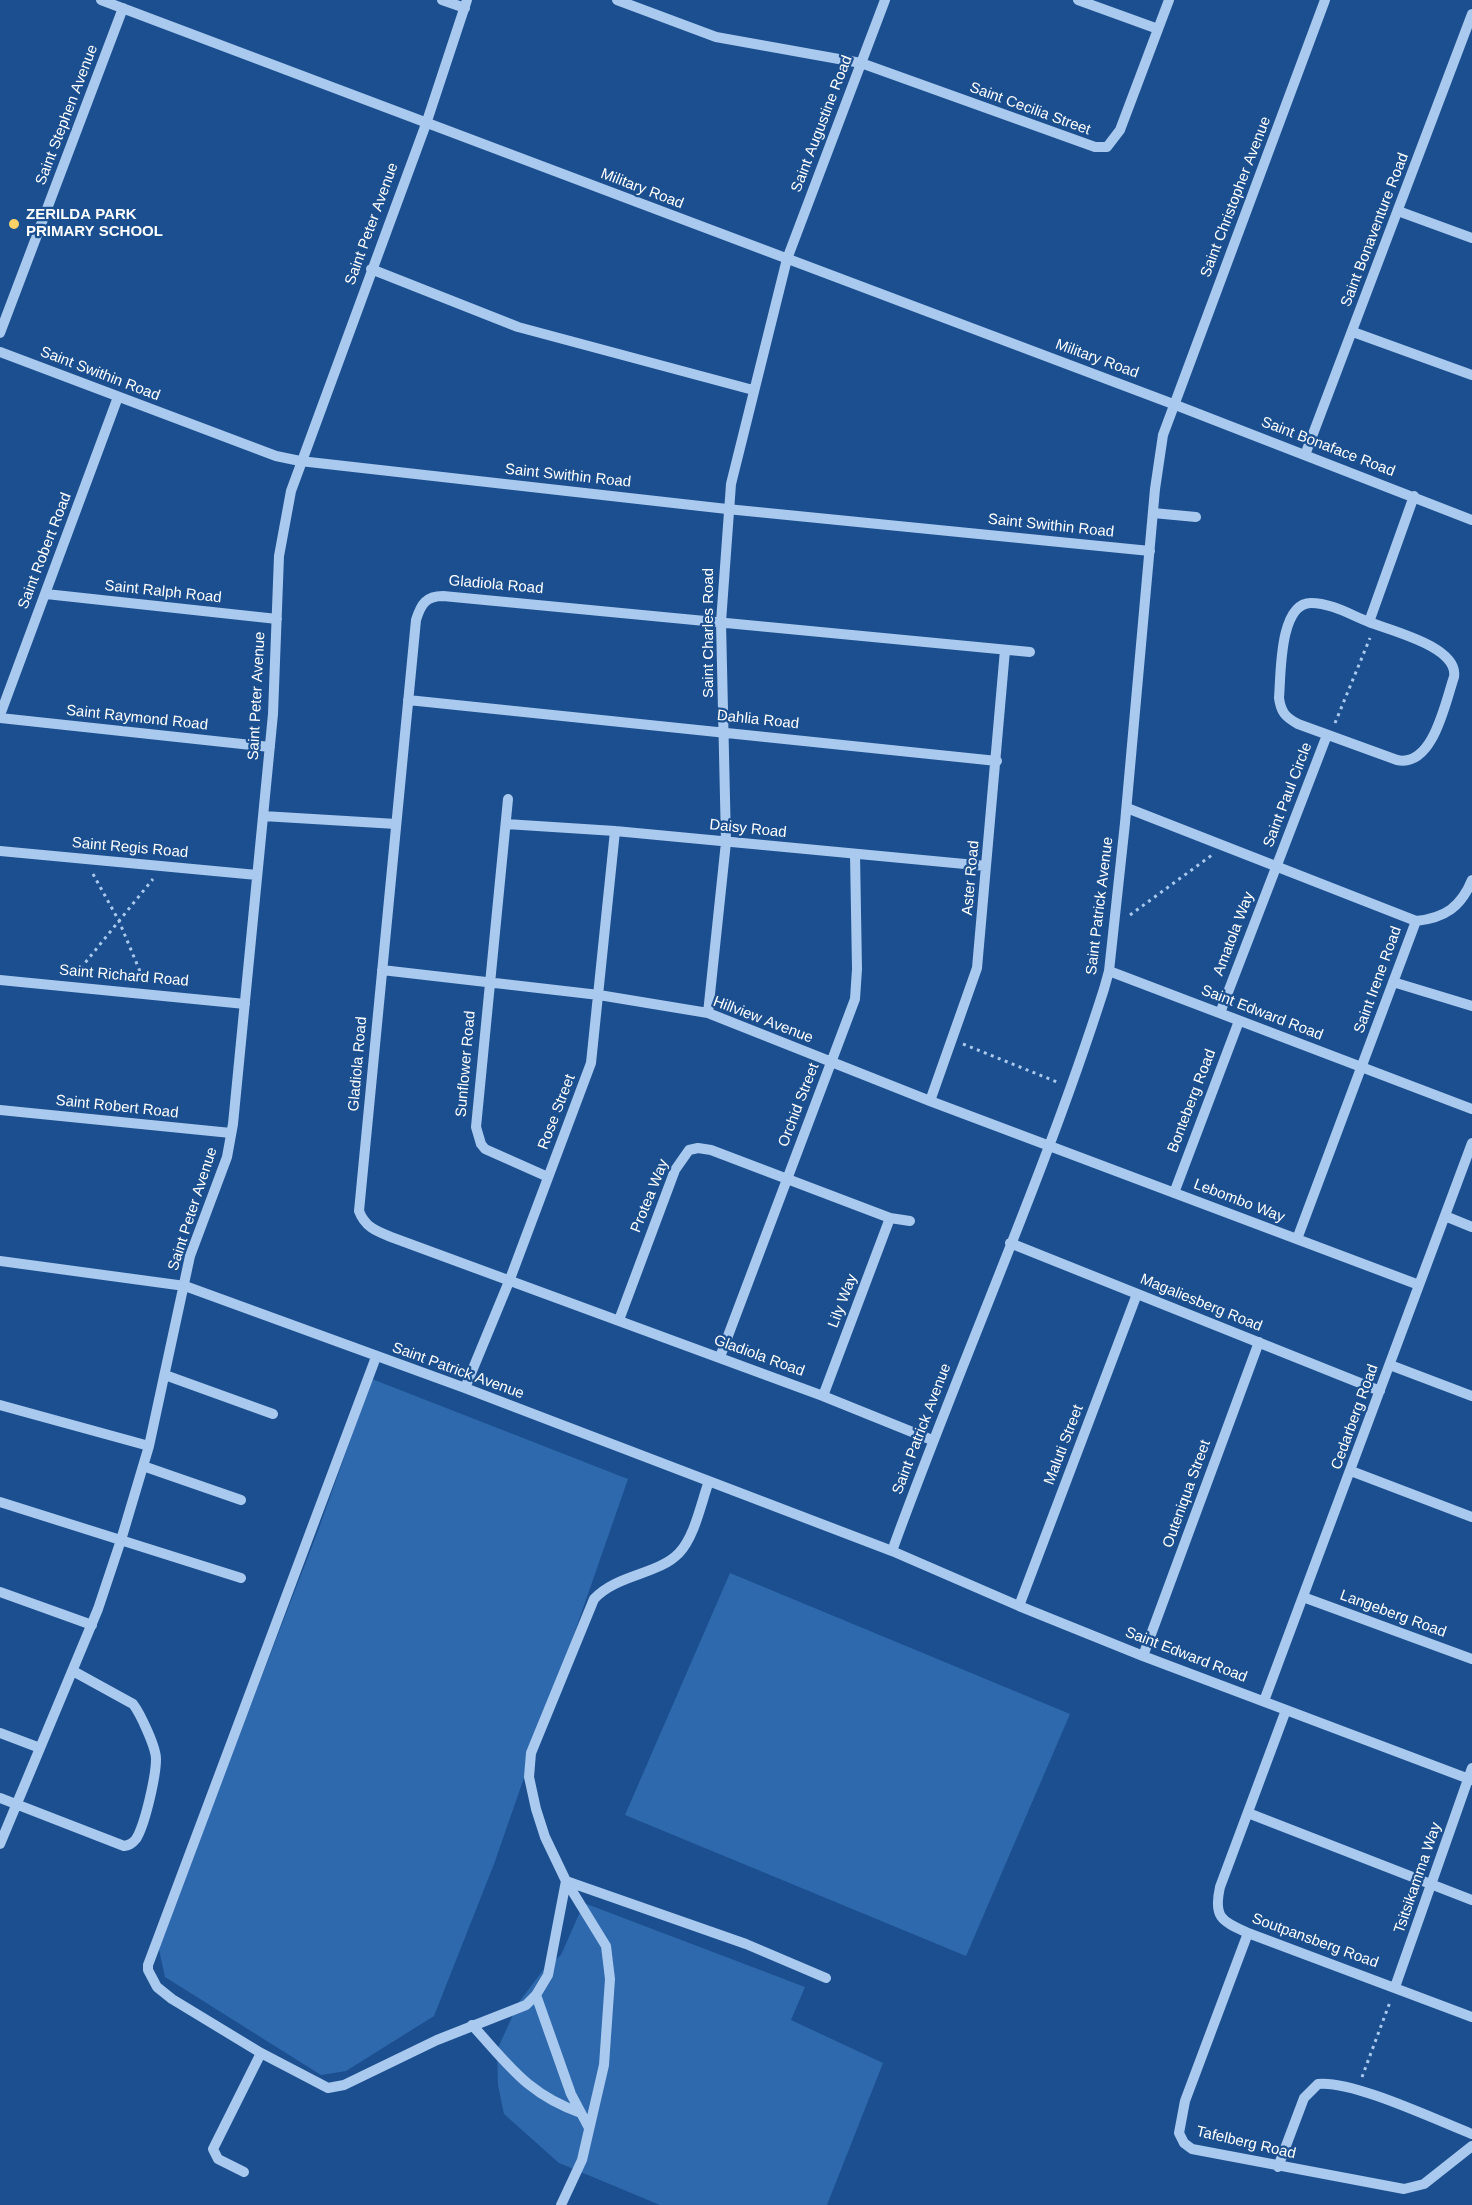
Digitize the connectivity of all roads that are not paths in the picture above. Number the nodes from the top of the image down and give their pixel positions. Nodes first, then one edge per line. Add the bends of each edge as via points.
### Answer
1 (101, 0) edge
2 (442, 0) edge
3 (617, 0) edge
4 (885, 0) edge
5 (1078, 0) edge
6 (1169, 0) edge
7 (1325, 0) edge
8 (466, 4) edge
9 (123, 8) junction
10 (1472, 14) edge
11 (1158, 29) junction
12 (861, 63) junction
13 (426, 124) junction
14 (1398, 211) junction
15 (1472, 238) edge
16 (787, 260) junction
17 (371, 269) junction
18 (1353, 332) junction
19 (0, 333) edge
20 (0, 352) edge
21 (1472, 375) edge
22 (753, 390) junction
23 (118, 397) junction
24 (1173, 404) junction
25 (1305, 455) junction
26 (300, 461) junction
27 (1414, 496) junction
28 (728, 509) junction
29 (1153, 513) junction
30 (1196, 517) dead end
31 (1472, 520) edge
32 (1150, 551) junction
33 (46, 594) junction
34 (277, 619) junction
35 (722, 620) junction
36 (1369, 622) junction
37 (1005, 650) junction
38 (1030, 652) dead end
39 (408, 700) junction
40 (0, 717) edge
41 (724, 732) junction
42 (1327, 735) junction
43 (270, 747) junction
44 (997, 761) junction
45 (508, 799) dead end
46 (1127, 808) junction
47 (263, 816) junction
48 (396, 824) junction
49 (506, 824) junction
50 (615, 831) junction
51 (726, 842) junction
52 (0, 851) edge
53 (855, 855) junction
54 (986, 866) junction
55 (1277, 866) junction
56 (257, 875) junction
57 (1472, 880) edge
58 (1416, 921) junction
59 (382, 970) junction
60 (1109, 971) junction
61 (0, 980) edge
62 (489, 982) junction
63 (1393, 982) junction
64 (599, 995) junction
65 (245, 1004) junction
66 (1472, 1006) edge
67 (708, 1013) junction
68 (1220, 1013) junction
69 (1239, 1021) junction
70 (831, 1063) junction
71 (1362, 1067) junction
72 (930, 1101) junction
73 (1472, 1109) edge
74 (0, 1110) edge
75 (231, 1133) junction
76 (1472, 1143) edge
77 (1048, 1146) junction
78 (548, 1177) junction
79 (788, 1178) junction
80 (1174, 1193) junction
81 (1445, 1216) junction
82 (891, 1218) junction
83 (910, 1221) dead end
84 (1472, 1227) edge
85 (1297, 1239) junction
86 (1010, 1244) junction
87 (0, 1262) edge
88 (510, 1279) junction
89 (1419, 1285) junction
90 (185, 1287) junction
91 (1137, 1294) junction
92 (619, 1320) junction
93 (1259, 1342) junction
94 (376, 1357) junction
95 (720, 1357) junction
96 (1390, 1365) junction
97 (165, 1375) junction
98 (465, 1388) junction
99 (1380, 1391) junction
100 (823, 1396) junction
101 (1472, 1396) edge
102 (0, 1405) edge
103 (273, 1414) dead end
104 (932, 1440) junction
105 (149, 1446) junction
106 (143, 1466) junction
107 (1351, 1471) junction
108 (709, 1481) junction
109 (241, 1500) dead end
110 (0, 1502) edge
111 (1472, 1517) edge
112 (121, 1540) junction
113 (892, 1551) junction
114 (241, 1578) dead end
115 (0, 1592) edge
116 (1304, 1597) junction
117 (1019, 1606) junction
118 (92, 1625) junction
119 (1143, 1656) junction
120 (1472, 1659) edge
121 (73, 1671) junction
122 (1264, 1701) junction
123 (1286, 1710) junction
124 (0, 1733) edge
125 (40, 1748) junction
126 (1471, 1776) edge
127 (0, 1798) edge
128 (15, 1802) junction
129 (1248, 1813) junction
130 (0, 1844) edge
131 (566, 1881) junction
132 (1432, 1884) junction
133 (1472, 1900) edge
134 (1248, 1933) junction
135 (826, 1978) dead end
136 (1395, 1987) junction
137 (536, 1995) junction
138 (1472, 2017) edge
139 (472, 2025) junction
140 (261, 2053) junction
141 (580, 2113) junction
142 (588, 2128) junction
143 (1472, 2134) edge
144 (1472, 2146) edge
145 (1278, 2168) junction
146 (244, 2172) dead end
147 (561, 2205) edge

1 - 9 street, Military Road
2 - 8 street
3 - 12 street via 716,37
4 - 12 street, Saint Augustine Road
5 - 11 street
6 - 11 street, Saint Cecilia Street
7 - 24 street, Saint Christopher Avenue
8 - 13 street, Saint Peter Avenue
9 - 13 street, Military Road
9 - 19 street, Saint Stephen Avenue
10 - 14 street, Saint Bonaventure Road
11 - 12 street, Saint Cecilia Street via 1120,130 1107,147 1084,145
12 - 16 street, Saint Augustine Road
13 - 16 street, Military Road
13 - 17 street, Saint Peter Avenue
14 - 15 street
14 - 18 street, Saint Bonaventure Road
16 - 22 street, Saint Charles Road
16 - 24 street, Military Road
17 - 22 street via 518,327
17 - 26 street, Saint Peter Avenue
18 - 21 street
18 - 25 street, Saint Bonaventure Road
20 - 23 street, Saint Swithin Road
22 - 28 street, Saint Charles Road
23 - 26 street, Saint Swithin Road via 276,456
23 - 33 street, Saint Robert Road
24 - 25 street, Saint Bonaface Road
24 - 29 street, Saint Patrick Avenue via 1163,435
25 - 27 street, Saint Bonaface Road
26 - 28 street, Saint Swithin Road
26 - 34 street, Saint Peter Avenue via 279,556
27 - 31 street, Saint Bonaface Road
27 - 36 street
28 - 32 street, Saint Swithin Road
28 - 35 street, Saint Charles Road
29 - 30 street
29 - 32 street, Saint Patrick Avenue
32 - 46 street, Saint Patrick Avenue
33 - 34 street, Saint Ralph Road
33 - 40 street, Saint Robert Road
34 - 43 street, Saint Peter Avenue
35 - 37 street
35 - 39 street, Gladiola Road via 433,596 425,601 416,620
35 - 41 street, Saint Charles Road
36 - 42 street, Saint Paul Circle via 1308,603 1301,605 1289,620 1283,649 1280,709 1290,720
36 - 42 street, Saint Paul Circle via 1448,656 1455,670 1441,714 1429,744 1413,761 1397,760
37 - 38 street
37 - 44 street, Aster Road
39 - 41 street, Dahlia Road
39 - 48 street, Gladiola Road
40 - 43 street, Saint Raymond Road
41 - 44 street, Dahlia Road
41 - 51 street, Saint Charles Road
42 - 55 street, Saint Paul Circle
43 - 47 street, Saint Peter Avenue
44 - 54 street, Aster Road
45 - 49 street
46 - 55 street, Saint Irene Road
46 - 60 street, Saint Patrick Avenue
47 - 48 street
47 - 56 street, Saint Peter Avenue
48 - 59 street, Gladiola Road
49 - 50 street, Daisy Road
49 - 62 street
50 - 51 street, Daisy Road
50 - 64 street, Rose Street
51 - 53 street, Daisy Road
51 - 67 street, Saint Charles Road
52 - 56 street, Saint Regis Road
53 - 54 street, Daisy Road
53 - 70 street, Orchid Street via 857,986
54 - 72 street, Aster Road via 976,968
55 - 58 street, Saint Irene Road
55 - 68 street, Amatola Way
56 - 65 street, Saint Peter Avenue
57 - 58 street via 1456,908 1442,916
58 - 63 street, Saint Irene Road
59 - 62 street, Hillview Avenue
59 - 88 street, Gladiola Road via 359,1211 362,1219 391,1237
60 - 68 street, Saint Edward Road
60 - 77 street, Saint Patrick Avenue
61 - 65 street, Saint Richard Road
62 - 64 street, Hillview Avenue
62 - 78 street, Sunflower Road via 477,1137 494,1155
63 - 66 street
63 - 71 street, Saint Irene Road
64 - 67 street, Hillview Avenue
64 - 78 street, Rose Street via 591,1063
65 - 75 street, Saint Peter Avenue
67 - 70 street, Hillview Avenue
68 - 69 street, Saint Edward Road
69 - 71 street, Saint Edward Road
69 - 80 street, Bonteberg Road
70 - 72 street, Hillview Avenue
70 - 79 street, Orchid Street
71 - 73 street, Saint Edward Road
71 - 85 street, Saint Irene Road
72 - 77 street, Hillview Avenue
74 - 75 street, Saint Robert Road
75 - 90 street, Saint Peter Avenue via 227,1157 190,1256
76 - 81 street, Cedarberg Road
77 - 80 street, Lebombo Way
77 - 86 street, Saint Patrick Avenue
78 - 88 street, Rose Street
79 - 82 street
79 - 92 street, Protea Way via 711,1150 689,1150 675,1170
79 - 95 street, Orchid Street
80 - 85 street, Lebombo Way
81 - 84 street
81 - 89 street, Cedarberg Road
82 - 83 street
82 - 100 street, Lily Way
85 - 89 street, Lebombo Way
86 - 91 street, Magaliesberg Road
86 - 104 street, Saint Patrick Avenue
87 - 90 street, Saint Patrick Avenue
88 - 92 street, Gladiola Road
88 - 98 street, Rose Street
89 - 96 street, Cedarberg Road
90 - 94 street, Saint Patrick Avenue
90 - 97 street, Saint Peter Avenue
91 - 93 street, Magaliesberg Road
91 - 117 street, Maluti Street
92 - 95 street, Gladiola Road
93 - 99 street, Magaliesberg Road
93 - 119 street, Outeniqua Street
94 - 98 street, Saint Patrick Avenue
94 - 140 street via 148,1965 151,1979 165,1994
95 - 100 street, Gladiola Road
96 - 99 street, Cedarberg Road
96 - 101 street
97 - 103 street
97 - 105 street, Saint Peter Avenue
98 - 108 street, Saint Patrick Avenue
99 - 107 street, Cedarberg Road
100 - 104 street, Gladiola Road
102 - 105 street
104 - 113 street, Saint Patrick Avenue
105 - 106 street, Saint Peter Avenue
106 - 109 street
106 - 112 street, Saint Peter Avenue
107 - 111 street
107 - 116 street, Cedarberg Road
108 - 113 street, Saint Patrick Avenue
108 - 131 street via 688,1538 677,1554 616,1582 594,1599 531,1753 529,1778 536,1809
110 - 112 street
112 - 114 street
112 - 118 street, Saint Peter Avenue
113 - 117 street, Saint Edward Road
115 - 118 street
116 - 120 street, Langeberg Road
116 - 122 street, Cedarberg Road
117 - 119 street, Saint Edward Road
118 - 121 street, Saint Peter Avenue
119 - 122 street, Saint Edward Road
121 - 125 street, Saint Peter Avenue
121 - 128 street via 133,1704 154,1748 152,1785 137,1838 130,1845 116,1844
122 - 123 street, Saint Edward Road
123 - 126 street, Saint Edward Road
123 - 129 street, Soutpansberg Road
124 - 125 street
125 - 128 street, Saint Peter Avenue
126 - 132 street, Tsitsikamma Way
127 - 128 street
128 - 130 street, Saint Peter Avenue
129 - 132 street
129 - 134 street, Soutpansberg Road via 1216,1906 1229,1924
131 - 135 street via 746,1944
131 - 137 street via 548,1975
131 - 142 street via 606,1946 610,1979 604,2065
132 - 133 street
132 - 136 street, Tsitsikamma Way
134 - 136 street, Soutpansberg Road
134 - 145 street, Tafelberg Road via 1185,2101 1179,2133 1192,2149
136 - 138 street, Soutpansberg Road
137 - 139 street via 526,2005
137 - 141 street
139 - 140 street via 337,2087 317,2084
139 - 141 street via 528,2086 552,2103
140 - 146 street via 213,2149 218,2159
141 - 142 street
142 - 147 street via 582,2160
143 - 145 street via 1358,2090 1326,2083 1311,2088 1304,2098
144 - 145 street, Tafelberg Road via 1413,2189

